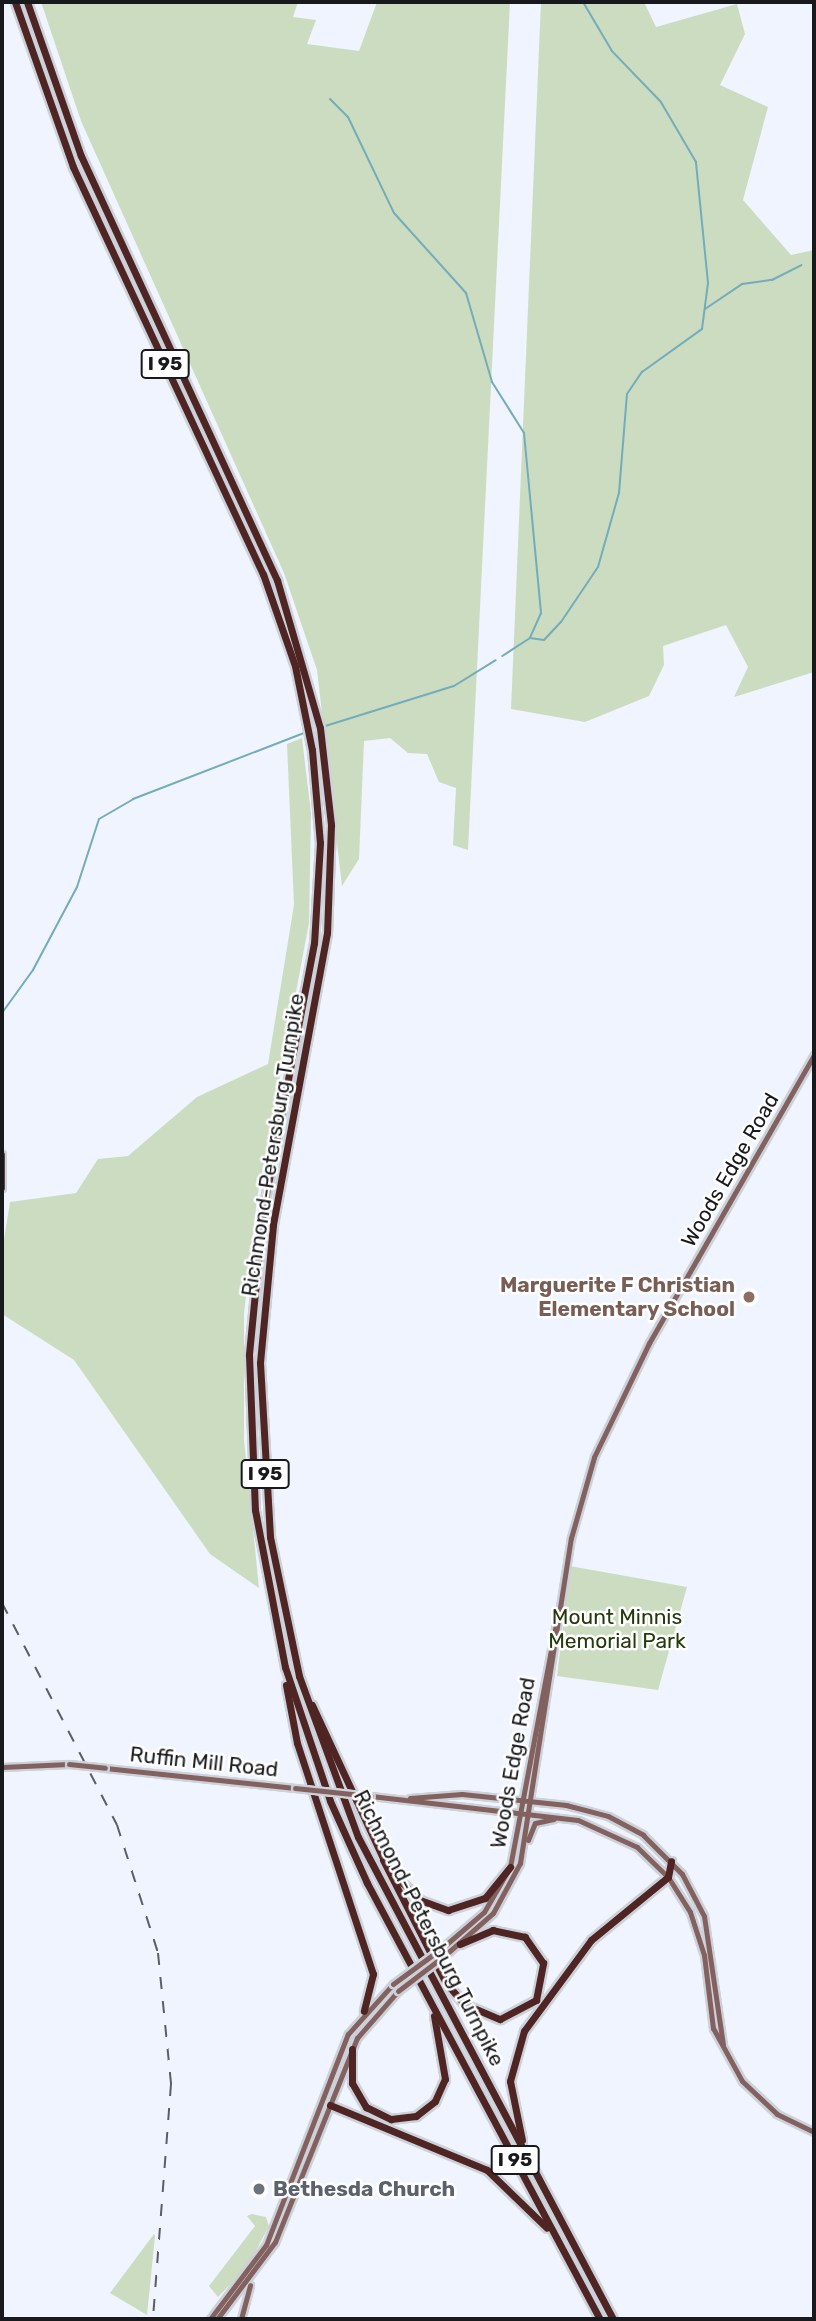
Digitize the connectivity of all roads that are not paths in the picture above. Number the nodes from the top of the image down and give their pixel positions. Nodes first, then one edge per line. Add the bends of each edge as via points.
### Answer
1 (15, 2) edge
2 (27, 2) edge
3 (814, 1055) edge
4 (2, 1154) edge
5 (2, 1188) edge
6 (559, 1614) junction
7 (285, 1667) junction
8 (299, 1676) junction
9 (2, 1767) edge
10 (402, 1798) junction
11 (524, 1800) junction
12 (531, 1801) junction
13 (522, 1812) junction
14 (529, 1813) junction
15 (568, 1818) junction
16 (383, 1860) junction
17 (671, 1861) junction
18 (510, 1867) junction
19 (515, 1876) junction
20 (668, 1877) junction
21 (460, 1944) junction
22 (430, 2002) junction
23 (364, 2011) junction
24 (352, 2049) junction
25 (725, 2051) junction
26 (321, 2101) junction
27 (330, 2105) junction
28 (814, 2132) edge
29 (533, 2170) junction
30 (567, 2256) junction
31 (254, 2276) junction
32 (210, 2319) edge
33 (216, 2319) edge
34 (241, 2319) edge
35 (600, 2319) edge
36 (613, 2319) edge

1 - 7 highway, Richmond-Petersburg Turnpike / I 95 via 73,167 262,574 309,731 320,843 317,919 263,1211 248,1380 256,1510
2 - 8 highway, Richmond-Petersburg Turnpike / I 95 via 81,156 277,580 322,740 331,825 327,933 273,1225 260,1363 270,1537
3 - 6 main road, Woods Edge Road via 649,1343 600,1441 577,1507
4 - 5 main road
6 - 11 main road, Woods Edge Road
6 - 12 main road, Woods Edge Road
7 - 22 highway, Richmond-Petersburg Turnpike / I 95 via 330,1801
7 - 23 highway via 296,1743 373,1974
8 - 16 highway
8 - 29 highway, Richmond-Petersburg Turnpike / I 95 via 358,1837
9 - 10 main road, Ruffin Mill Road, bridge via 69,1764
10 - 11 main road, Ruffin Mill Road via 462,1794
10 - 13 main road, Ruffin Mill Road
11 - 12 main road, Ruffin Mill Road
11 - 13 main road, Woods Edge Road
12 - 14 main road, Woods Edge Road
12 - 17 main road, Ruffin Mill Road via 608,1816
13 - 14 main road, Ruffin Mill Road
13 - 18 main road, Woods Edge Road
14 - 15 main road, Ruffin Mill Road
14 - 19 main road, Woods Edge Road
15 - 19 main road via 535,1824
15 - 20 main road, Ruffin Mill Road via 625,1839
16 - 18 highway via 412,1894 448,1910 485,1898
16 - 21 highway via 446,1983 464,2004 500,2019 536,2000 543,1963 525,1937 493,1930
17 - 20 highway
17 - 25 main road, Ruffin Mill Road via 704,1916
18 - 23 main road, Woods Edge Road, bridge via 484,1912
19 - 21 main road, Woods Edge Road via 493,1913
20 - 25 main road, Ruffin Mill Road via 697,1928 709,2013
20 - 29 highway via 591,1940 520,2038 512,2103
21 - 24 main road, Woods Edge Road, bridge via 370,2017
22 - 24 highway via 446,2071 438,2097 422,2112 396,2120 366,2107 352,2082
22 - 30 highway, Richmond-Petersburg Turnpike / I 95
23 - 26 main road, Woods Edge Road
24 - 27 main road, Woods Edge Road
25 - 28 main road, Ruffin Mill Road via 753,2094
26 - 27 main road
26 - 32 main road, Woods Edge Road via 266,2245
27 - 30 highway via 487,2169 529,2204
27 - 31 main road, Woods Edge Road via 280,2231
29 - 36 highway, Richmond-Petersburg Turnpike / I 95
30 - 35 highway, Richmond-Petersburg Turnpike / I 95
31 - 33 main road, Woods Edge Road
31 - 34 main road

